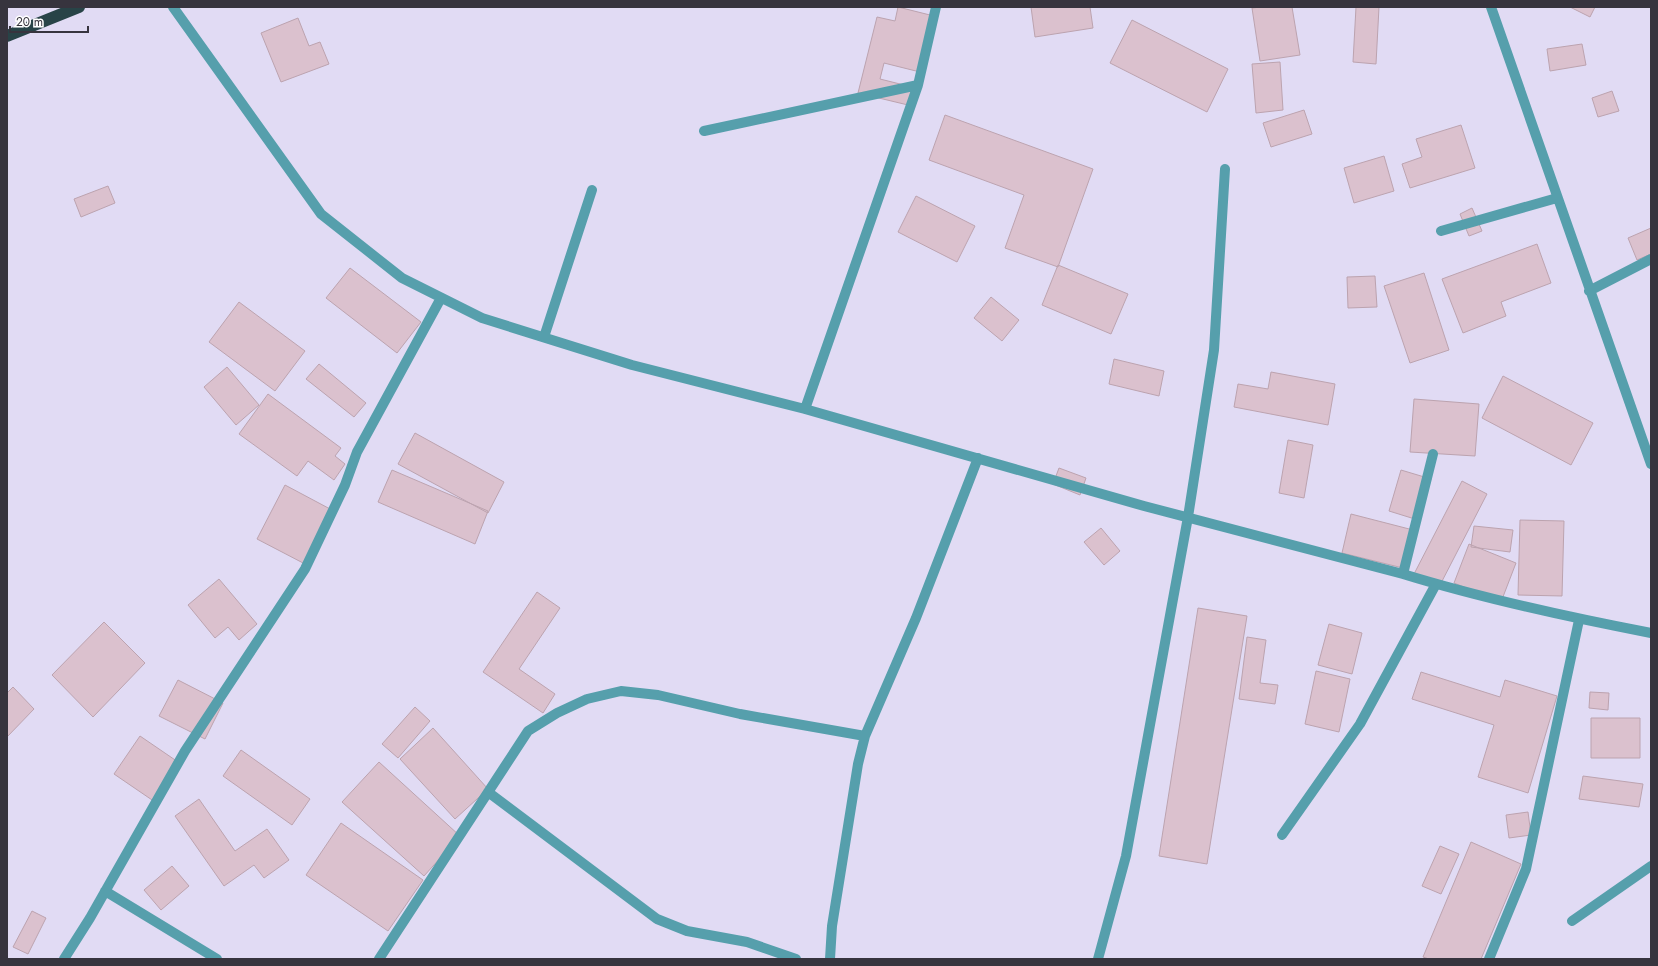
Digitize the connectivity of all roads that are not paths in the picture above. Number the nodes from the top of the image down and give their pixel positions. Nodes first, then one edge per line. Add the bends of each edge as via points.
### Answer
1 (79, 7) edge
2 (173, 7) edge
3 (936, 7) edge
4 (1491, 7) edge
5 (7, 36) edge
6 (918, 85) junction
7 (704, 131) dead end
8 (1225, 169) dead end
9 (592, 190) dead end
10 (1557, 198) junction
11 (1441, 231) dead end
12 (1651, 259) edge
13 (1589, 291) junction
14 (441, 298) junction
15 (544, 337) junction
16 (805, 409) junction
17 (1433, 454) dead end
18 (978, 458) junction
19 (1651, 464) edge
20 (1188, 517) junction
21 (1403, 574) junction
22 (1436, 584) junction
23 (1579, 620) junction
24 (1651, 633) edge
25 (866, 736) junction
26 (488, 792) junction
27 (1282, 835) dead end
28 (1651, 866) edge
29 (105, 891) junction
30 (1572, 922) dead end
31 (64, 959) edge
32 (218, 959) edge
33 (379, 959) edge
34 (796, 959) edge
35 (830, 959) edge
36 (1098, 959) edge
37 (1489, 959) edge

1 - 5 highway
2 - 14 street via 321,214 402,278
3 - 6 street
4 - 10 street
6 - 7 street
6 - 16 street
8 - 20 street via 1214,350
9 - 15 street
10 - 11 street
10 - 13 street
12 - 13 street
13 - 19 street
14 - 15 street via 482,318
14 - 29 street via 357,452 345,485 305,569 185,751
15 - 16 street via 632,365
16 - 18 street
17 - 21 street
18 - 20 street
18 - 25 street via 916,618
20 - 21 street
20 - 36 street via 1126,856
21 - 22 street
22 - 23 street
22 - 27 street via 1360,724
23 - 24 street
23 - 37 street via 1526,869
25 - 26 street via 740,714 658,695 621,691 586,699 528,731
25 - 35 street via 858,764 844,849 832,926
26 - 33 street
26 - 34 street via 657,919 688,931 747,942
28 - 30 street
29 - 31 street
29 - 32 street

